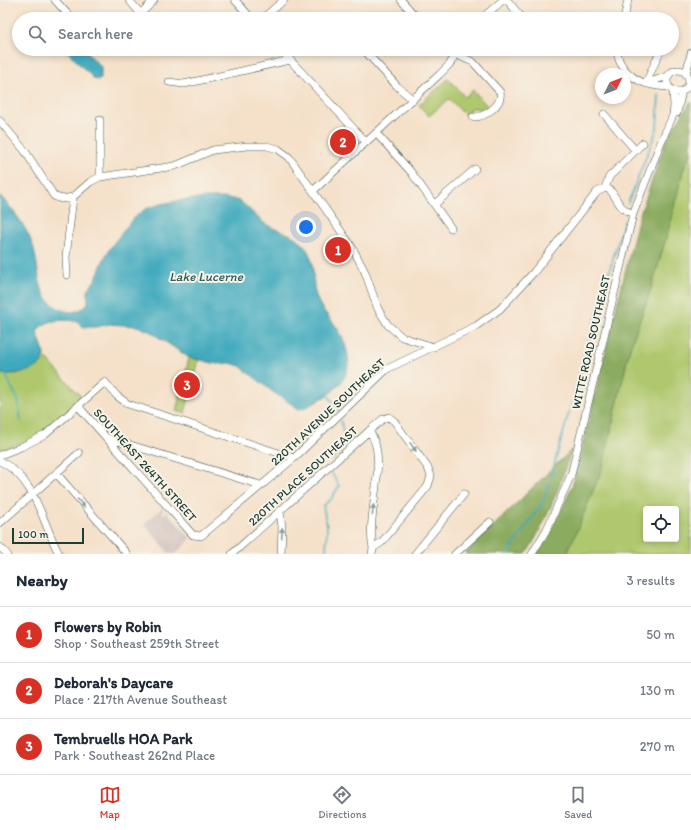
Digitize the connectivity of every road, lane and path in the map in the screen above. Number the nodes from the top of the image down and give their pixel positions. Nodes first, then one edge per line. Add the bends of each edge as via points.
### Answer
1 (55, 0) edge
2 (129, 0) edge
3 (154, 0) edge
4 (235, 0) edge
5 (284, 0) edge
6 (401, 0) edge
7 (503, 0) edge
8 (508, 0) edge
9 (628, 0) edge
10 (66, 12) edge
11 (140, 12) joint
12 (246, 12) edge
13 (270, 12) edge
14 (412, 12) edge
15 (489, 12) edge
16 (517, 12) edge
17 (625, 12) edge
18 (690, 54) edge
19 (286, 56) edge
20 (369, 56) edge
21 (454, 56) edge
22 (460, 56) edge
23 (618, 56) edge
24 (658, 56) edge
25 (290, 60) junction
26 (679, 71) junction
27 (686, 74) junction
28 (668, 76) junction
29 (169, 82) dead end
30 (646, 83) junction
31 (671, 89) junction
32 (682, 92) junction
33 (413, 100) junction
34 (604, 114) dead end
35 (473, 117) dead end
36 (100, 120) dead end
37 (0, 121) edge
38 (376, 133) junction
39 (665, 133) junction
40 (366, 142) junction
41 (643, 143) dead end
42 (635, 150) junction
43 (475, 169) dead end
44 (100, 177) junction
45 (604, 188) junction
46 (313, 191) junction
47 (73, 198) junction
48 (435, 204) junction
49 (633, 214) junction
50 (451, 228) dead end
51 (67, 275) dead end
52 (434, 347) junction
53 (78, 406) junction
54 (369, 431) junction
55 (107, 438) junction
56 (79, 453) dead end
57 (0, 455) edge
58 (294, 458) junction
59 (0, 461) edge
60 (56, 473) junction
61 (260, 485) junction
62 (32, 494) junction
63 (464, 494) dead end
64 (280, 512) junction
65 (490, 522) dead end
66 (0, 523) edge
67 (198, 537) joint
68 (0, 547) edge
69 (373, 551) edge
70 (6, 554) edge
71 (59, 554) edge
72 (127, 554) edge
73 (232, 554) edge
74 (281, 554) edge
75 (415, 554) edge
76 (455, 554) edge
77 (532, 554) edge

1 - 10 street
2 - 11 street
3 - 11 street
4 - 12 street
5 - 13 street
6 - 14 street
7 - 15 street
8 - 16 street
9 - 17 street
18 - 26 street, WITTE ROAD SOUTHEAST
18 - 27 street, WITTE ROAD SOUTHEAST
19 - 25 street
20 - 33 street
21 - 33 street via 440,75
22 - 35 street via 473,62 498,89 501,96 498,104 482,117
23 - 30 street via 625,71
24 - 30 street
25 - 29 street via 184,84
25 - 40 street
26 - 27 street
26 - 28 street, WITTE ROAD SOUTHEAST
27 - 32 street, WITTE ROAD SOUTHEAST via 688,84
28 - 30 street
28 - 31 street, WITTE ROAD SOUTHEAST via 667,83
30 - 31 street
31 - 32 street
31 - 39 street, WITTE ROAD SOUTHEAST via 673,115
32 - 39 street, WITTE ROAD SOUTHEAST via 677,115
33 - 38 street
34 - 42 street
36 - 44 street
37 - 47 street via 25,151 54,196 61,199
38 - 40 street
38 - 48 street
39 - 49 street, WITTE ROAD SOUTHEAST
40 - 46 street
41 - 42 street, 220TH AVENUE SOUTHEAST
42 - 45 street, 220TH AVENUE SOUTHEAST via 609,178
43 - 48 street
44 - 46 street via 175,166 213,150 267,146 278,149 289,157
44 - 47 street via 90,182
45 - 49 street via 610,190 623,210
45 - 52 street, 220TH AVENUE SOUTHEAST via 597,192 534,272 504,305 476,326
46 - 52 street via 356,254 378,309 388,325 402,337
47 - 51 street via 66,257
48 - 50 street
49 - 77 street, WITTE ROAD SOUTHEAST via 571,475 547,529
52 - 58 street, 220TH AVENUE SOUTHEAST via 387,369
53 - 55 street, SOUTHEAST 264TH STREET
53 - 57 street via 45,435
53 - 58 street via 105,382 120,400 128,404
54 - 64 street, 220TH PLACE SOUTHEAST
69 -> 54 street via 371,537 377,476 376,442
54 -> 69 street, 220TH PLACE SOUTHEAST via 382,419 389,417 428,468 431,476 428,486
55 - 61 street
55 - 67 street, SOUTHEAST 264TH STREET via 193,535
56 - 60 street
58 - 61 street, 220TH AVENUE SOUTHEAST
59 - 62 street via 19,474
60 - 62 street
60 -> 72 street
61 - 67 street, 220TH AVENUE SOUTHEAST
62 - 66 street
62 - 71 street
63 - 75 street
64 - 73 street, 220TH PLACE SOUTHEAST
74 -> 64 street
65 - 76 street
68 - 70 street

